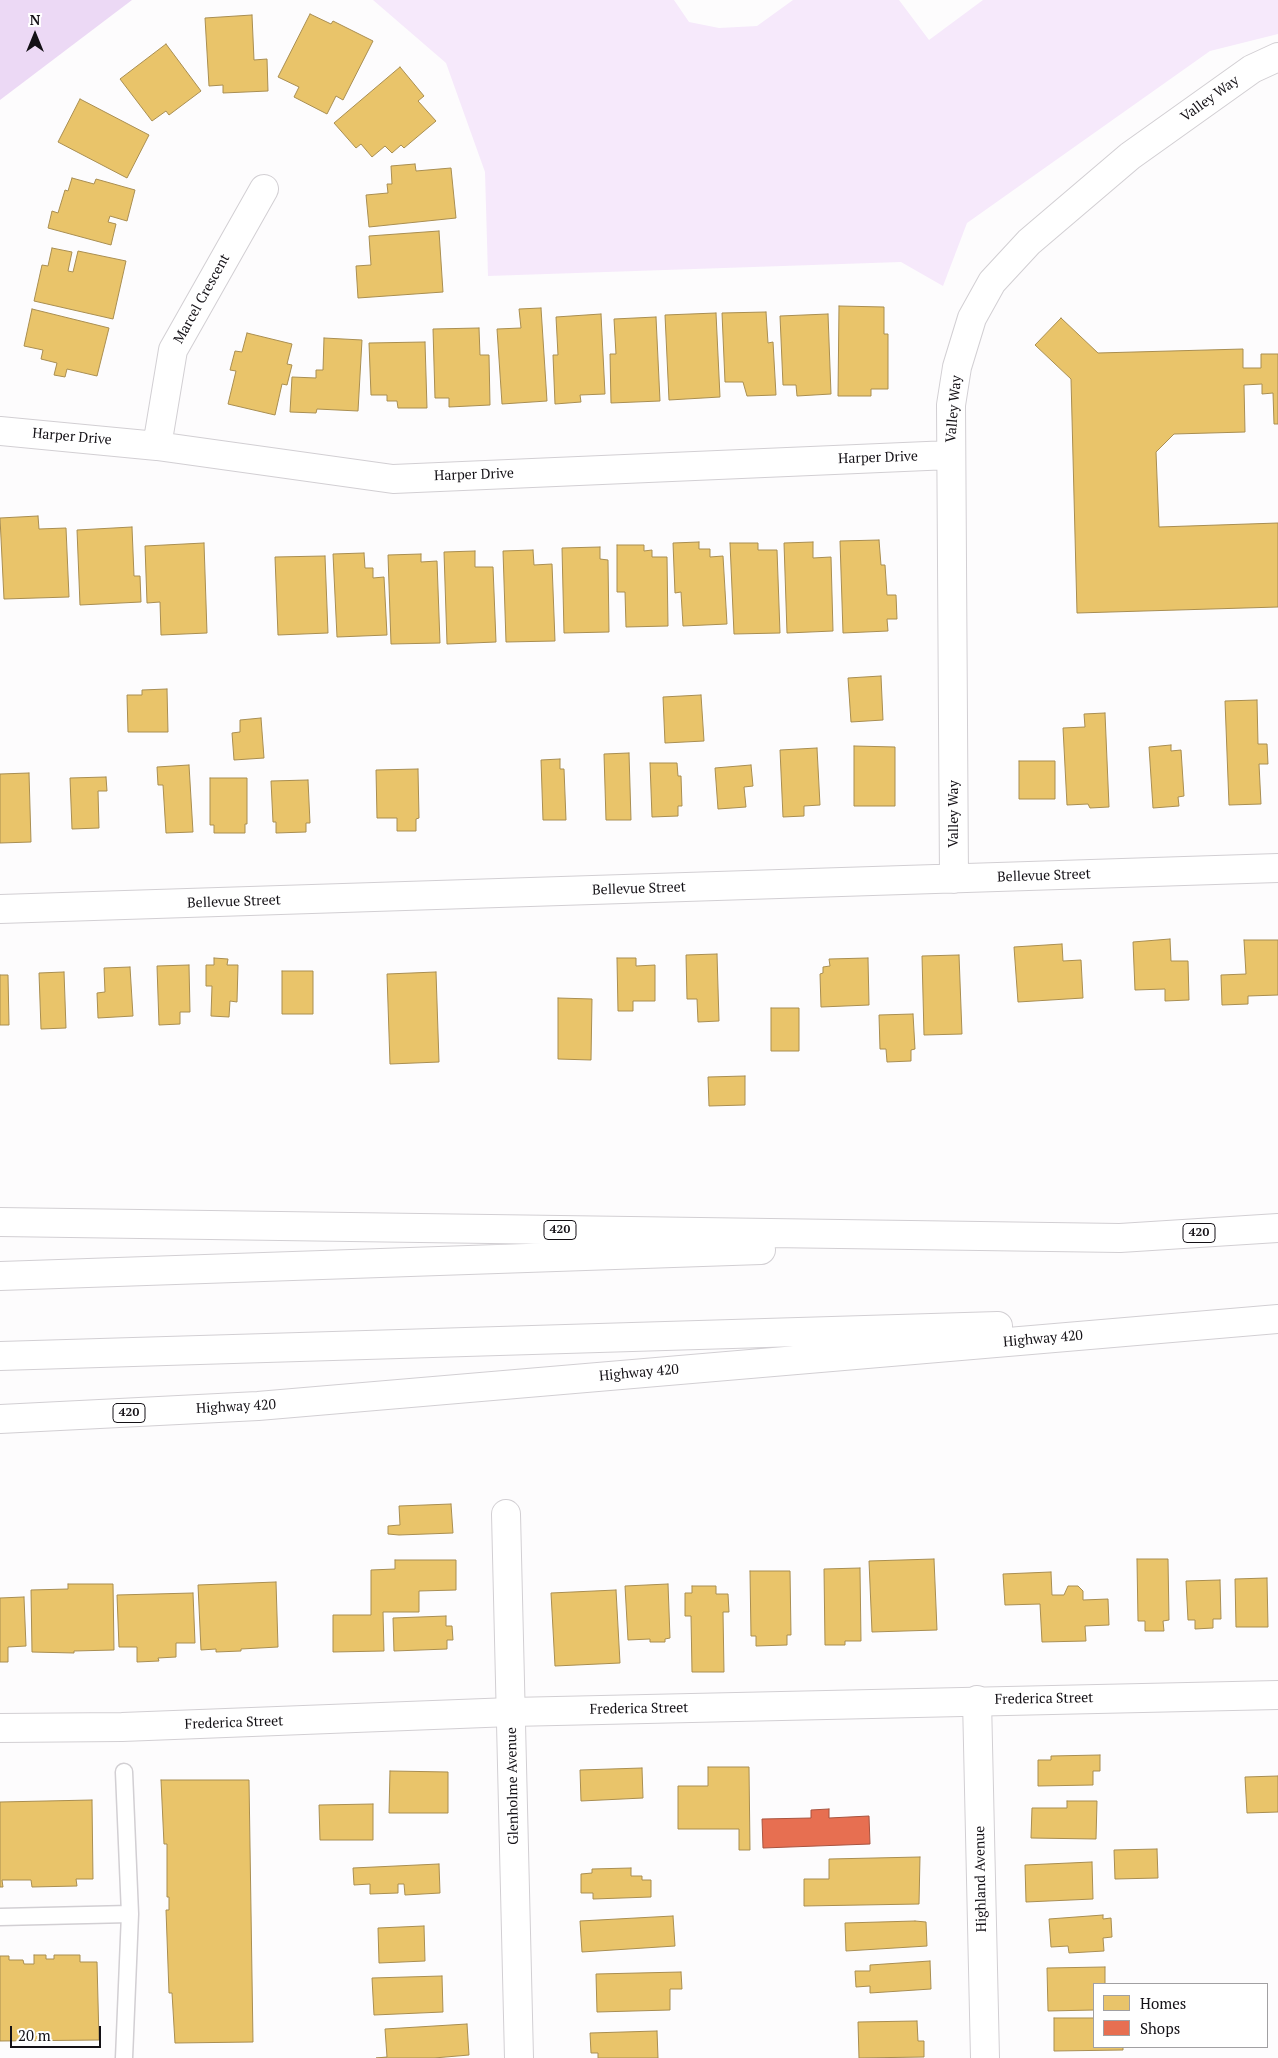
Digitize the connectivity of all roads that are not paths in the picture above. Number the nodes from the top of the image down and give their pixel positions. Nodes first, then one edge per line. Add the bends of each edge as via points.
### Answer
1 (1278, 57) edge
2 (264, 189) dead end
3 (0, 431) edge
4 (157, 446) junction
5 (950, 455) junction
6 (1278, 868) edge
7 (954, 879) junction
8 (0, 909) edge
9 (0, 1222) edge
10 (1278, 1228) edge
11 (1120, 1238) junction
12 (0, 1276) edge
13 (1278, 1318) edge
14 (0, 1356) edge
15 (258, 1406) junction
16 (0, 1419) edge
17 (0, 1437) edge
18 (506, 1514) dead end
19 (1278, 1695) edge
20 (977, 1700) junction
21 (511, 1712) junction
22 (0, 1728) edge
23 (124, 1772) dead end
24 (130, 1914) junction
25 (0, 1916) edge
26 (124, 2058) edge
27 (519, 2058) edge
28 (985, 2058) edge

1 - 5 main road, Valley Way via 1252,69 1130,156 1029,242 992,282 972,318 957,367 951,405
2 - 4 main road, Marcel Crescent via 173,350
3 - 4 main road, Harper Drive
4 - 5 main road, Harper Drive via 393,478
5 - 7 main road, Valley Way
6 - 7 main road, Bellevue Street
7 - 8 main road, Bellevue Street
9 - 11 main road, 420
10 - 11 main road, 420
11 - 12 main road
13 - 14 main road
13 - 15 main road, Highway 420 / 420
15 - 16 main road, Highway 420 / 420
15 - 17 main road
18 - 21 main road, Glenholme Avenue
19 - 20 main road, Frederica Street
20 - 21 main road, Frederica Street
20 - 28 main road, Highland Avenue
21 - 22 main road, Frederica Street via 122,1727
21 - 27 main road, Glenholme Avenue
23 - 24 lane
24 - 25 lane
24 - 26 lane

